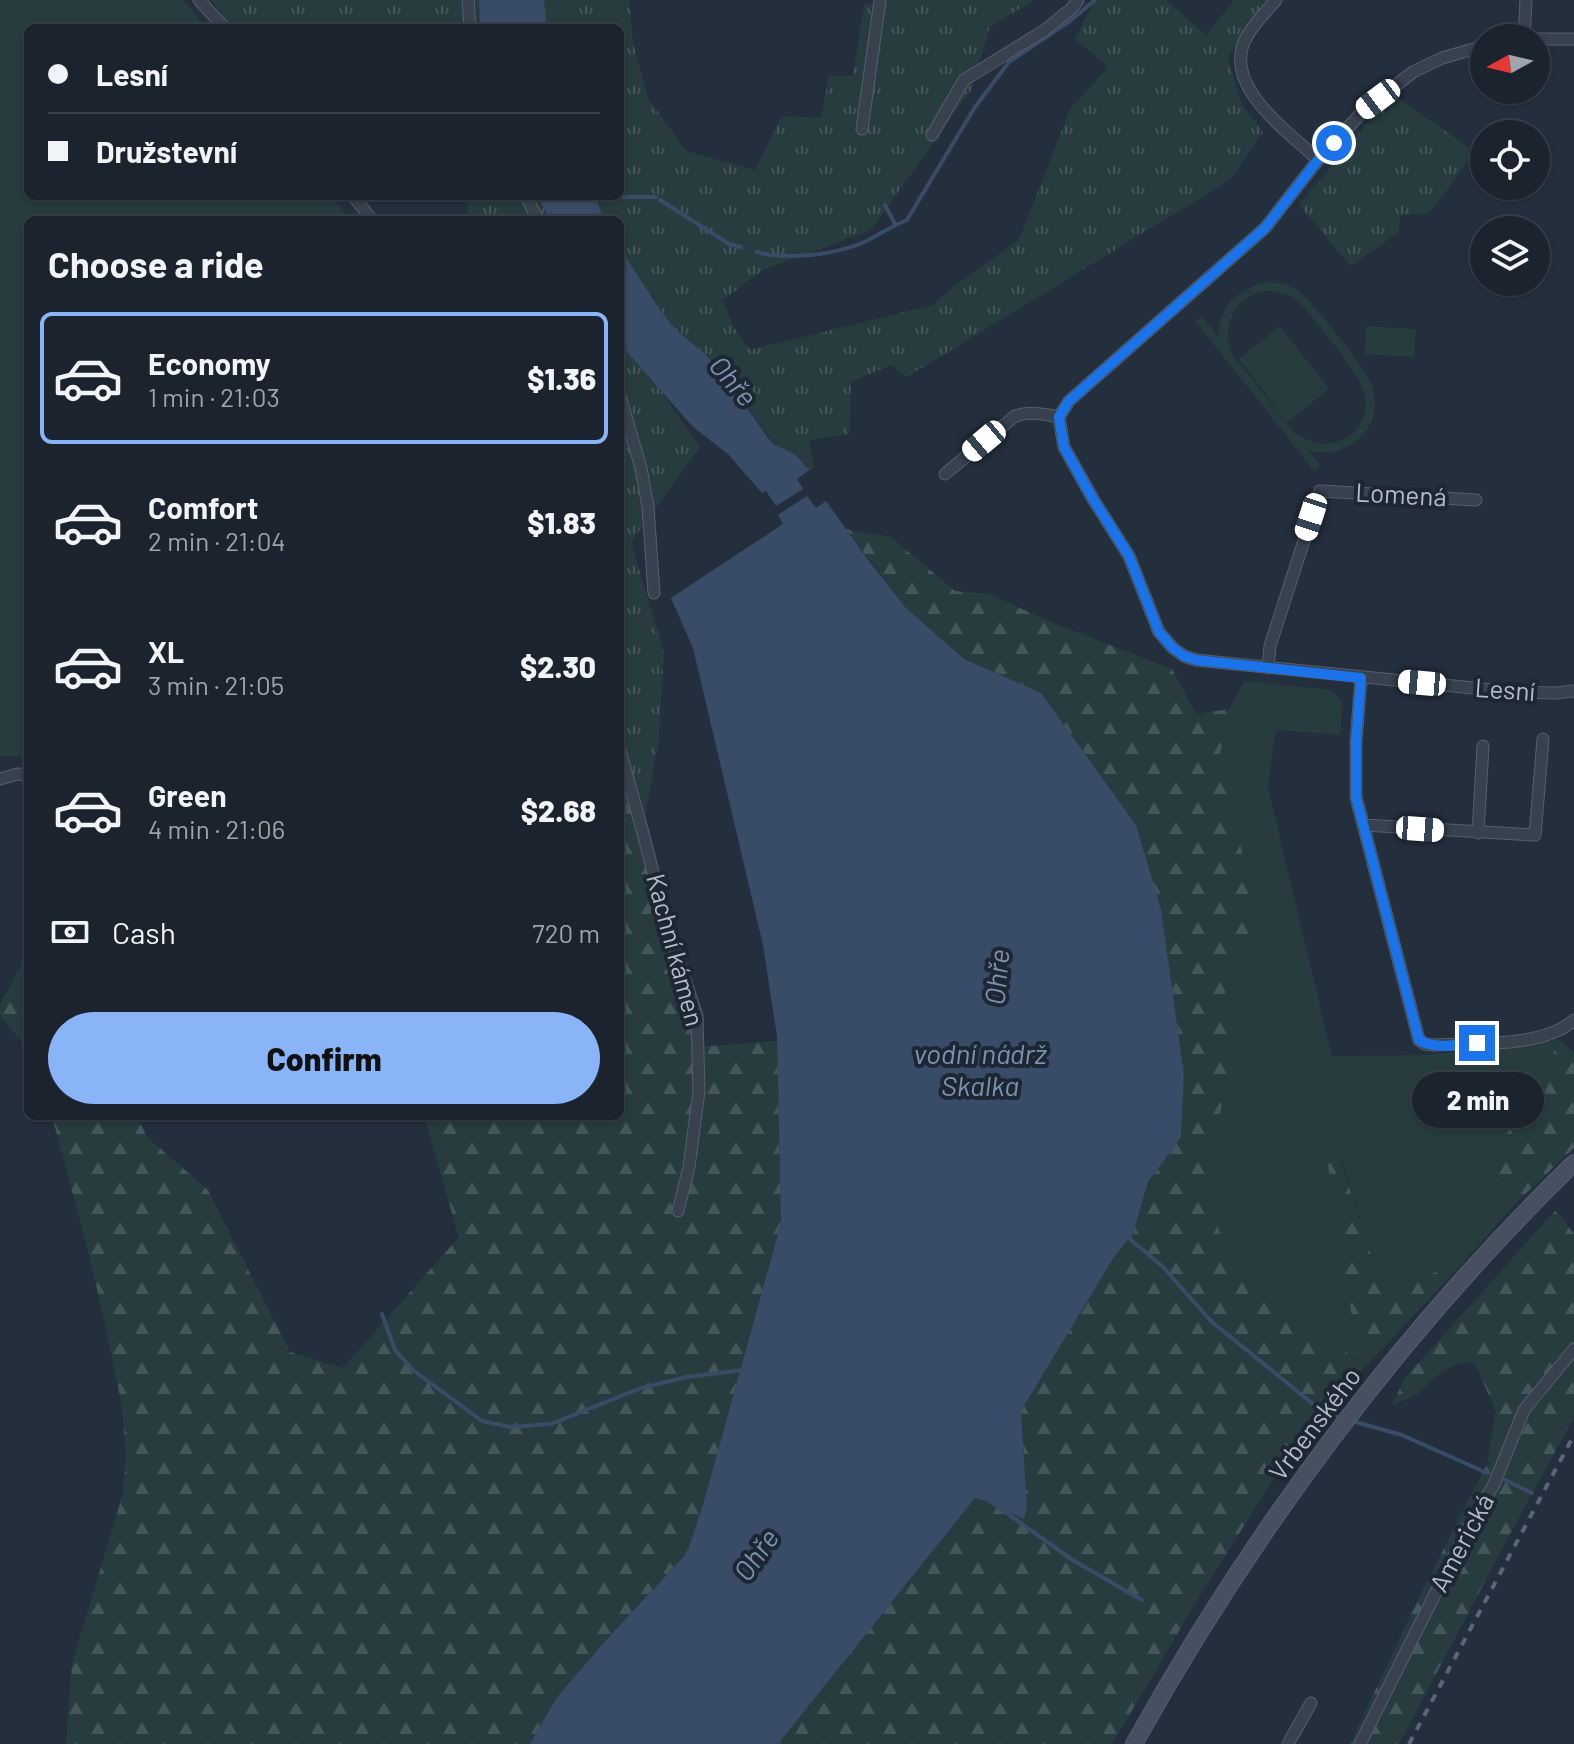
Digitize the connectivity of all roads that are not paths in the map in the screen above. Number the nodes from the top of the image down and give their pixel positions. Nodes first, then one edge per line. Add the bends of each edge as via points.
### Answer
1 (199, 0) edge
2 (468, 0) edge
3 (880, 0) edge
4 (1078, 0) edge
5 (1276, 0) edge
6 (1526, 0) edge
7 (221, 24) edge
8 (470, 24) edge
9 (1525, 24) edge
10 (1550, 39) edge
11 (1574, 39) edge
12 (1470, 50) edge
13 (862, 129) dead end
14 (932, 135) dead end
15 (1318, 160) junction
16 (356, 200) edge
17 (369, 216) edge
18 (624, 410) edge
19 (1059, 417) junction
20 (945, 474) dead end
21 (1476, 500) dead end
22 (654, 593) dead end
23 (1268, 668) junction
24 (1361, 678) junction
25 (1574, 691) edge
26 (1543, 739) dead end
27 (1483, 746) dead end
28 (624, 764) edge
29 (24, 775) edge
30 (0, 779) edge
31 (1363, 825) junction
32 (1478, 833) junction
33 (1574, 1020) edge
34 (1574, 1163) edge
35 (678, 1211) dead end
36 (1574, 1349) edge
37 (1311, 1703) dead end
38 (1134, 1744) edge
39 (1288, 1744) edge
40 (1360, 1744) edge

1 - 7 street
2 - 8 street
3 - 13 street
4 - 14 street via 1045,30 964,80
5 - 15 street via 1246,37 1245,83 1255,100
6 - 9 street
10 - 11 street
12 - 15 street via 1413,72 1365,109
15 - 19 street via 1265,228 1069,401
16 - 17 street
18 - 22 street via 648,507
19 - 20 street via 1015,416
19 - 23 street, Lesní via 1064,447 1129,556 1159,632 1173,648 1196,660
21 - 23 street, Lomená via 1320,491 1270,646
23 - 24 street, Lesní
24 - 25 street, Lesní via 1513,692
24 - 31 street via 1355,779
26 - 32 street, Lesní via 1535,835
27 - 32 street
28 - 35 street, Kachní kámen via 698,1029 699,1091
29 - 30 street
31 - 32 street, Lesní
31 - 33 street via 1419,1040 1433,1045 1524,1040 1550,1035
34 - 38 main road, Vrbenského via 1462,1281 1302,1478 1193,1642
36 - 40 street, Americká via 1524,1410 1494,1484
37 - 39 street

